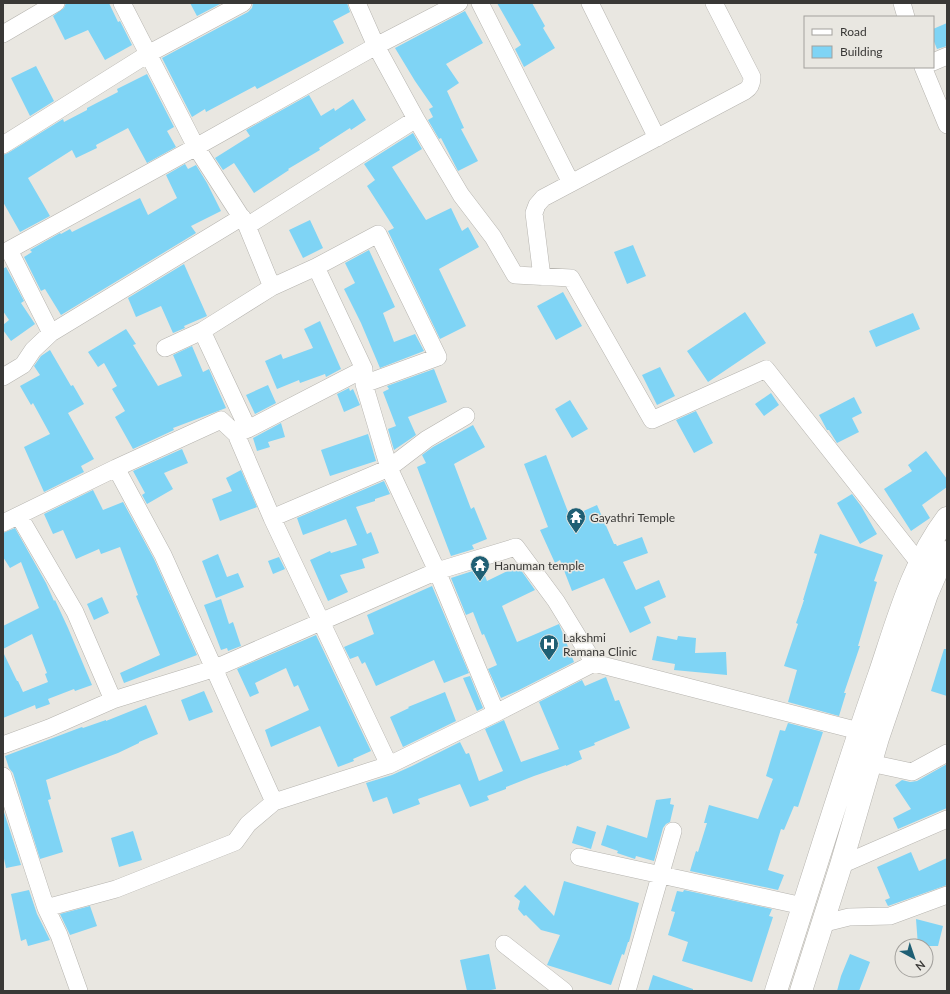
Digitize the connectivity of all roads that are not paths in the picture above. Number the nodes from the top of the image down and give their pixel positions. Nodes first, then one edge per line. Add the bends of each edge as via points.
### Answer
1 (56, 3) edge
2 (122, 3) edge
3 (243, 3) edge
4 (357, 3) edge
5 (459, 3) edge
6 (480, 3) edge
7 (590, 3) edge
8 (714, 3) edge
9 (902, 3) edge
10 (906, 16) edge
11 (3, 34) edge
12 (376, 46) junction
13 (148, 54) junction
14 (947, 56) edge
15 (934, 62) edge
16 (923, 68) edge
17 (416, 119) junction
18 (947, 125) edge
19 (657, 138) junction
20 (3, 144) edge
21 (196, 147) junction
22 (572, 183) junction
23 (244, 221) junction
24 (5, 248) edge
25 (316, 267) junction
26 (542, 276) junction
27 (272, 287) junction
28 (202, 331) junction
29 (51, 333) junction
30 (165, 348) dead end
31 (364, 376) junction
32 (3, 377) edge
33 (466, 416) dead end
34 (242, 432) junction
35 (116, 468) junction
36 (389, 468) junction
37 (19, 516) junction
38 (272, 518) junction
39 (947, 518) edge
40 (3, 523) edge
41 (947, 552) edge
42 (920, 564) junction
43 (437, 570) junction
44 (321, 622) junction
45 (594, 663) junction
46 (213, 669) junction
47 (113, 700) junction
48 (496, 713) junction
49 (868, 734) junction
50 (3, 745) edge
51 (947, 753) edge
52 (870, 763) junction
53 (389, 765) junction
54 (3, 776) edge
55 (274, 802) junction
56 (947, 819) edge
57 (674, 831) dead end
58 (579, 857) dead end
59 (841, 865) junction
60 (660, 876) junction
61 (947, 895) edge
62 (931, 902) junction
63 (803, 906) junction
64 (46, 908) junction
65 (947, 909) edge
66 (821, 924) junction
67 (504, 944) dead end
68 (79, 991) edge
69 (564, 991) edge
70 (627, 991) edge
71 (776, 991) edge
72 (801, 991) edge

1 - 11 street
2 - 13 street
3 - 13 street
4 - 12 street
5 - 12 street
6 - 22 street
7 - 19 street
8 - 19 street via 752,78 752,83 749,89
9 - 10 street
12 - 17 street
12 - 21 street
13 - 20 street
13 - 21 street
14 - 15 street
16 - 18 street
17 - 23 street
17 - 26 street via 461,195 493,237 515,275
19 - 22 street
21 - 23 street
21 - 24 street
22 - 26 street via 543,198 534,213
23 - 27 street
23 - 29 street
24 - 29 street
25 - 27 street
25 - 31 street
25 - 31 street via 378,234 438,357
26 - 42 street via 571,278 652,420 766,369
27 - 28 street
28 - 30 street
28 - 34 street
29 - 32 street via 33,350 23,365
31 - 34 street
31 - 36 street
33 - 36 street via 427,439
34 - 35 street via 221,420
34 - 38 street
35 - 37 street
35 - 46 street via 163,555
36 - 38 street
36 - 43 street
37 - 40 street
37 - 47 street via 75,612
38 - 44 street
39 - 42 main road
41 - 49 main road
42 - 49 main road via 912,578
43 - 44 street
43 - 45 street via 516,548 556,601
43 - 48 street
44 - 46 street
44 - 53 street
45 - 48 street
45 - 49 street
46 - 47 street
46 - 55 street
47 - 50 street
48 - 53 street
49 - 52 main road
49 - 63 main road
51 - 52 street via 912,772
52 - 59 main road
53 - 55 street
54 - 64 street
55 - 64 street via 248,824 235,842 116,889
56 - 59 street
57 - 60 street
58 - 60 street
59 - 66 main road
60 - 63 street
60 - 70 street
61 - 62 street
62 - 65 street
62 - 66 street via 890,916 849,917
63 - 71 main road
64 - 68 street via 60,935
66 - 72 main road
67 - 69 street

